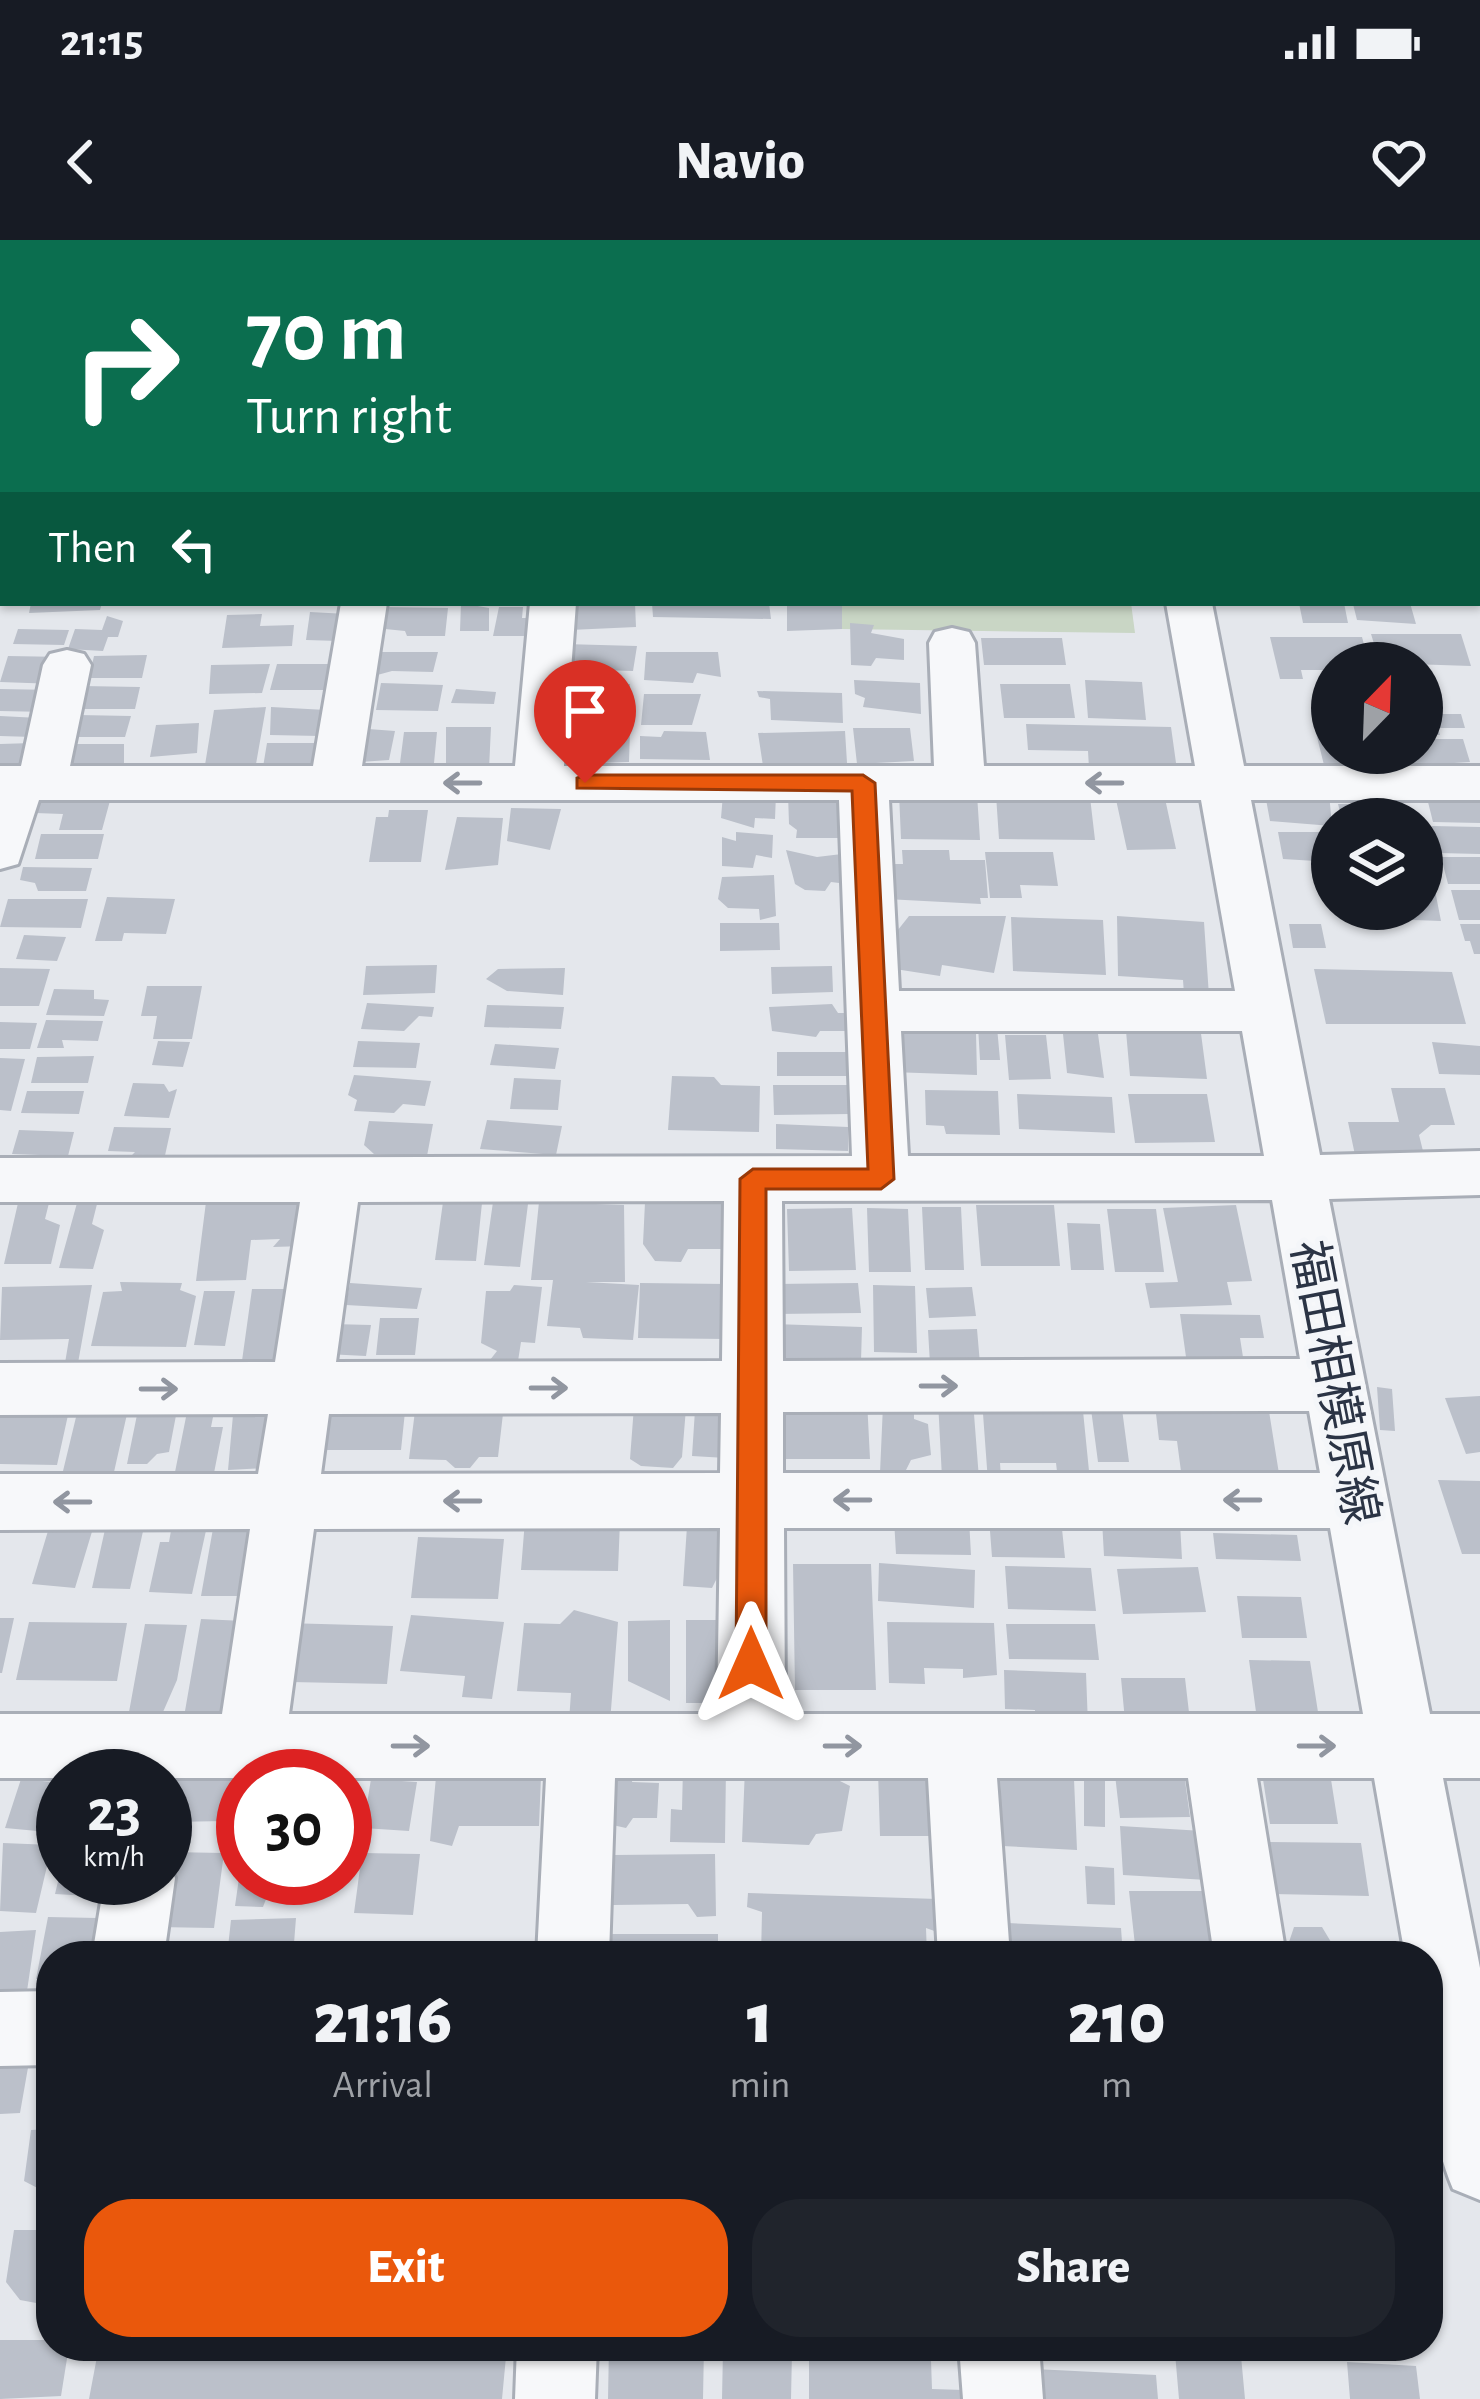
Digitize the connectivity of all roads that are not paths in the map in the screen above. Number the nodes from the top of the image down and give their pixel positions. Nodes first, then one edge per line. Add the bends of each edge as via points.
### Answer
1 (364, 606) edge
2 (553, 606) edge
3 (1190, 606) edge
4 (952, 643) dead end
5 (67, 665) dead end
6 (20, 783) edge
7 (335, 783) junction
8 (538, 783) junction
9 (863, 783) junction
10 (960, 783) junction
11 (1221, 783) junction
12 (1480, 783) edge
13 (0, 851) edge
14 (873, 1011) junction
15 (1265, 1011) junction
16 (1480, 1173) edge
17 (1297, 1178) junction
18 (753, 1179) junction
19 (881, 1179) junction
20 (0, 1180) edge
21 (332, 1180) junction
22 (1338, 1385) junction
23 (752, 1387) junction
24 (303, 1388) junction
25 (0, 1389) edge
26 (1359, 1500) junction
27 (286, 1501) junction
28 (752, 1501) junction
29 (0, 1502) edge
30 (582, 1745) junction
31 (960, 1745) junction
32 (0, 1746) edge
33 (251, 1746) junction
34 (751, 1746) junction
35 (1218, 1746) junction
36 (1405, 1746) junction
37 (1480, 1746) edge
38 (36, 1749) edge
39 (192, 1756) edge
40 (136, 1905) edge
41 (130, 1941) edge
42 (575, 1941) edge
43 (973, 1941) edge
44 (1248, 1941) edge
45 (1433, 1941) edge
46 (1443, 2013) edge
47 (0, 2029) edge
48 (36, 2029) edge
49 (1461, 2140) edge
50 (556, 2361) edge
51 (1000, 2361) edge
52 (555, 2399) edge
53 (1003, 2399) edge

1 - 7 street
2 - 8 street
3 - 11 street, 福田相模原線
4 - 10 street
5 - 6 street
6 - 7 street
6 - 13 street
8 -> 7 street
8 - 9 street
9 - 10 street
9 - 14 street
11 -> 10 street
11 - 12 street
11 - 15 street, 福田相模原線
14 - 15 street
14 - 19 street
15 - 17 street, 福田相模原線
16 - 17 street
17 - 19 street
17 - 22 street, 福田相模原線
18 - 19 street
18 - 21 street
18 - 23 street
20 - 21 street
21 - 24 street
23 -> 22 street
22 - 26 street, 福田相模原線
24 -> 23 street
23 - 28 street
25 -> 24 street
24 - 27 street
26 -> 28 street
26 - 36 street, 福田相模原線
28 -> 27 street
27 -> 29 street
27 - 33 street
28 - 34 street
33 -> 30 street
30 - 34 street
30 - 42 street
34 -> 31 street
31 - 35 street
31 - 43 street
32 - 38 street
33 - 39 street
35 -> 36 street
35 - 44 street
36 - 37 street
36 - 45 street, 福田相模原線
40 - 41 street
46 - 49 street, 福田相模原線
47 - 48 street
50 - 52 street
51 - 53 street

